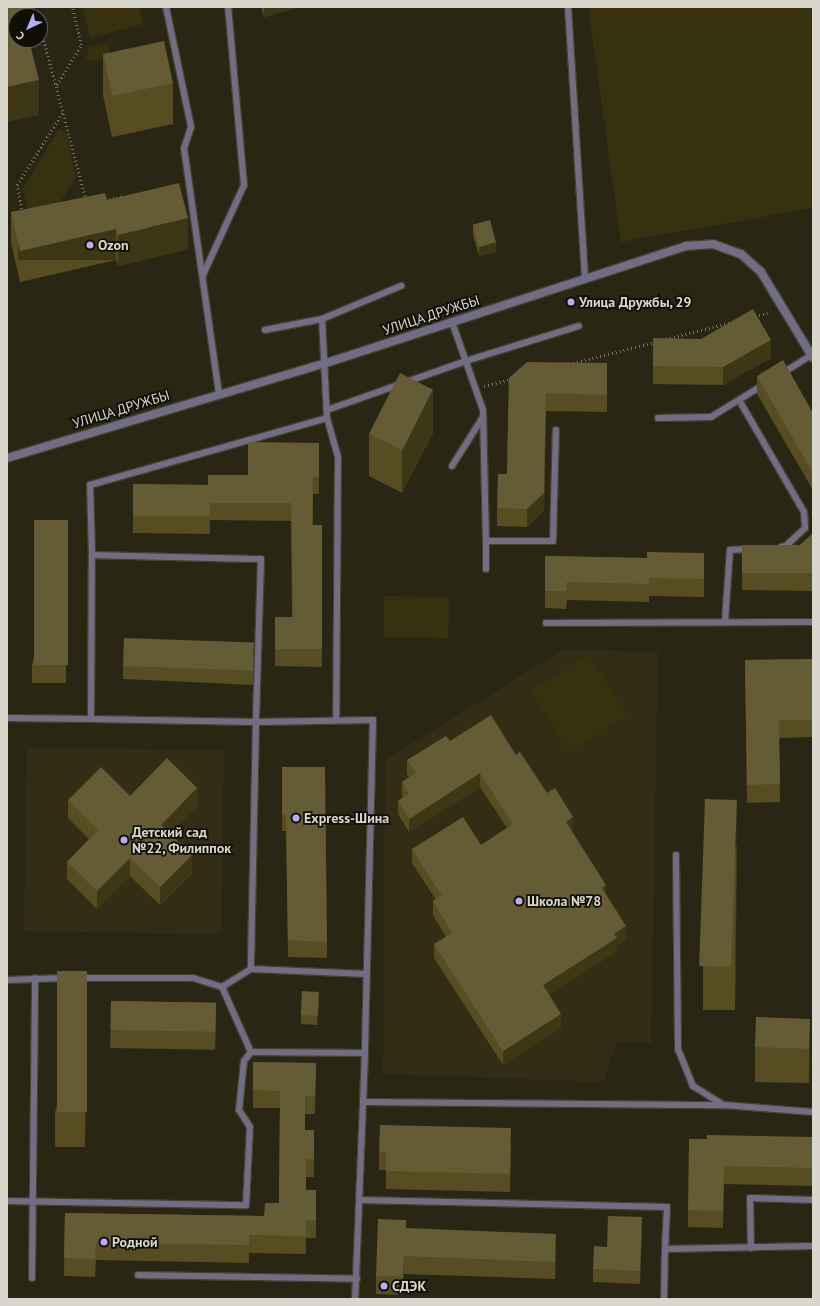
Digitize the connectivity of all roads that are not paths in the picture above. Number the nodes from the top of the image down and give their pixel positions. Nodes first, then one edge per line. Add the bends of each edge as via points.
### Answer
1 (166, 7) edge
2 (228, 7) edge
3 (568, 7) edge
4 (203, 275) junction
5 (585, 277) junction
6 (401, 286) dead end
7 (322, 319) junction
8 (452, 322) junction
9 (579, 326) dead end
10 (265, 330) dead end
11 (812, 357) edge
12 (466, 361) junction
13 (323, 364) junction
14 (219, 393) junction
15 (739, 400) junction
16 (326, 410) junction
17 (483, 417) junction
18 (327, 418) junction
19 (658, 418) dead end
20 (556, 430) dead end
21 (7, 458) edge
22 (452, 466) dead end
23 (486, 541) junction
24 (772, 547) edge
25 (758, 548) edge
26 (92, 555) junction
27 (486, 569) dead end
28 (726, 621) junction
29 (813, 622) edge
30 (546, 623) dead end
31 (7, 718) edge
32 (91, 719) junction
33 (336, 720) junction
34 (256, 722) junction
35 (676, 854) dead end
36 (251, 969) junction
37 (367, 974) junction
38 (35, 978) junction
39 (7, 980) edge
40 (222, 987) junction
41 (251, 1052) junction
42 (365, 1053) junction
43 (363, 1102) junction
44 (724, 1105) junction
45 (813, 1112) edge
46 (360, 1200) junction
47 (813, 1200) edge
48 (7, 1201) edge
49 (34, 1201) junction
50 (813, 1246) edge
51 (751, 1248) junction
52 (665, 1249) junction
53 (138, 1275) dead end
54 (32, 1278) dead end
55 (357, 1279) junction
56 (355, 1299) edge
57 (664, 1299) edge

1 - 4 lane via 191,128 184,148
2 - 4 lane via 244,185
3 - 5 lane
4 - 14 lane
5 - 8 street, УЛИЦА ДРУЖБЫ
5 - 11 street, УЛИЦА ДРУЖБЫ via 686,246 713,244 742,254 761,272
6 - 7 lane
7 - 10 lane
7 - 13 lane
8 - 12 lane
8 - 13 street, УЛИЦА ДРУЖБЫ
9 - 12 lane
11 - 15 lane
12 - 16 lane
12 - 17 lane
13 - 14 street, УЛИЦА ДРУЖБЫ
13 - 16 lane
14 - 21 street, УЛИЦА ДРУЖБЫ
15 - 19 lane via 711,417
15 - 24 lane via 804,512 805,528 786,546
16 - 18 lane
17 - 22 lane
17 - 23 lane
18 - 26 lane via 90,485
18 - 33 lane via 338,457
20 - 23 lane via 553,541
23 - 27 lane
25 - 28 lane via 730,550
26 - 32 lane
26 - 34 lane via 261,558
28 - 29 lane
28 - 30 lane
31 - 32 lane
32 - 34 lane
33 - 34 lane
33 - 37 lane via 373,720
34 - 36 lane
35 - 44 lane via 678,1049 693,1086
36 - 37 lane
36 - 40 lane
37 - 42 lane
38 - 39 lane
38 - 40 lane via 193,978
38 - 49 lane
40 - 41 lane
41 - 42 lane
41 - 49 lane via 244,1061 239,1110 250,1127 246,1205
42 - 43 lane
43 - 44 lane
43 - 46 lane
44 - 45 lane
46 - 52 lane via 667,1207
46 - 55 lane
47 - 51 lane via 750,1198
48 - 49 lane
49 - 54 lane
50 - 51 lane
51 - 52 lane
52 - 57 lane
53 - 55 lane
55 - 56 lane

